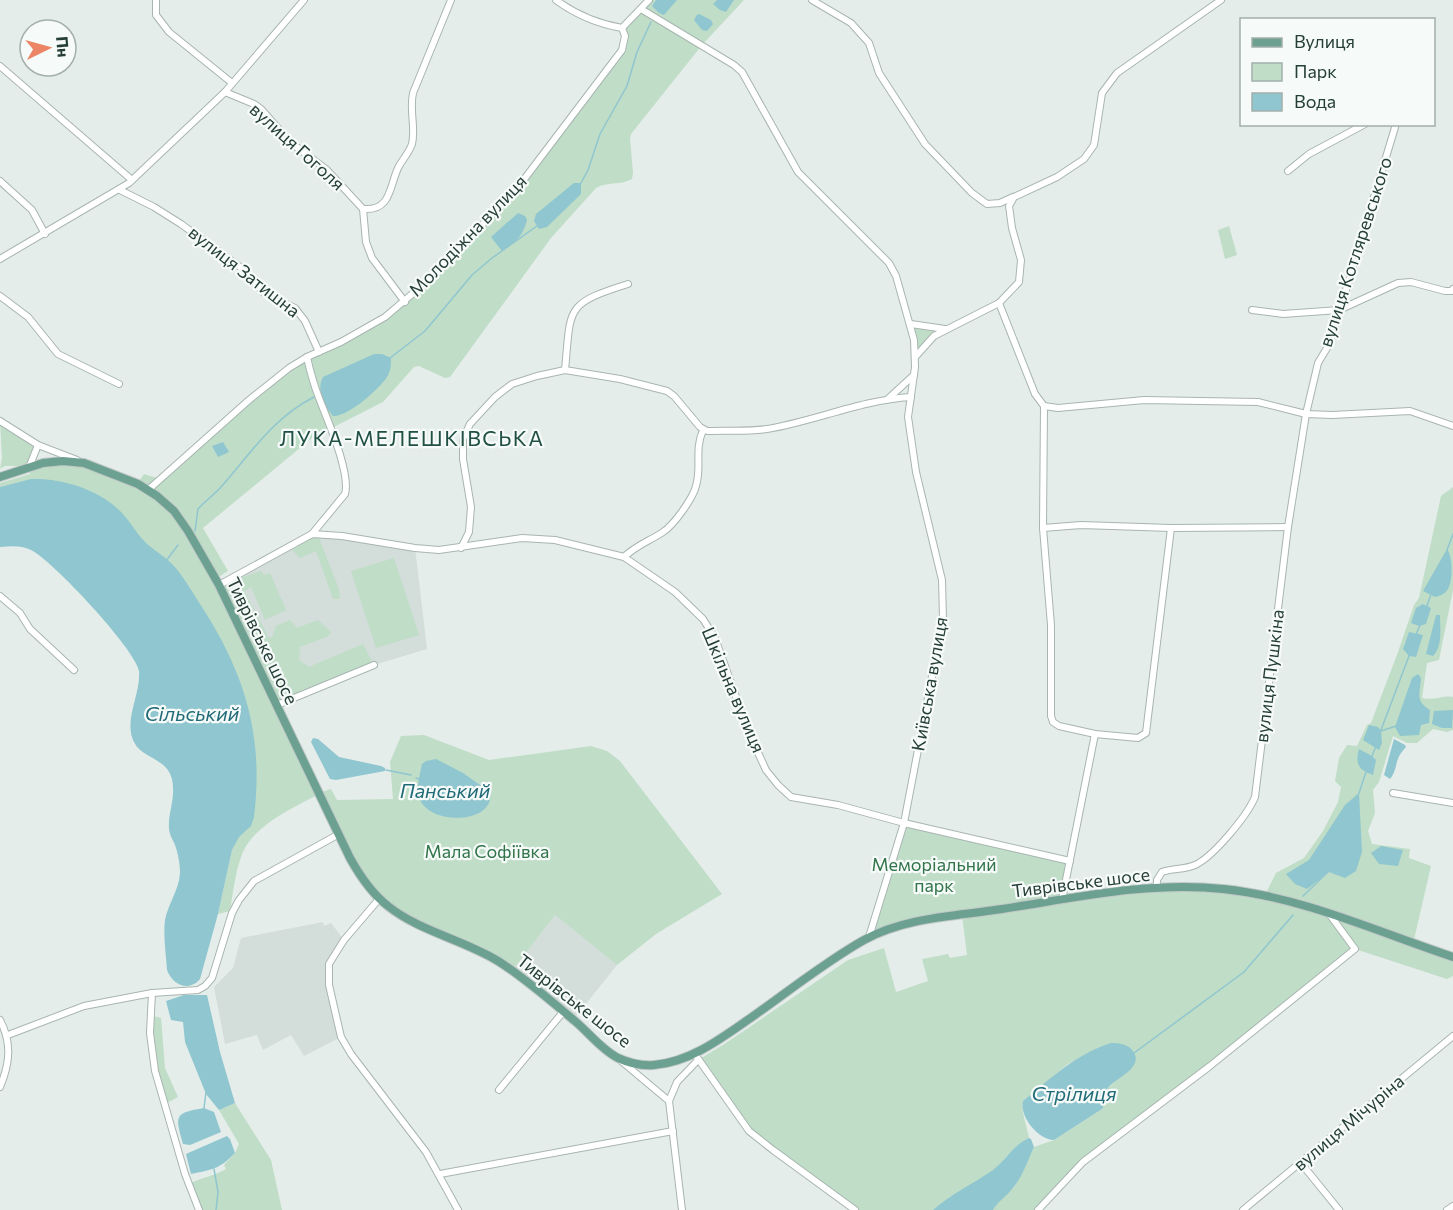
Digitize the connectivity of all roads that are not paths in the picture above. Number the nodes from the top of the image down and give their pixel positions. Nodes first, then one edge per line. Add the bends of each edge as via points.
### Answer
1 (156, 0) edge
2 (304, 0) edge
3 (451, 0) edge
4 (556, 0) edge
5 (649, 0) edge
6 (812, 0) edge
7 (1221, 0) edge
8 (641, 9) junction
9 (622, 28) junction
10 (0, 66) edge
11 (232, 83) junction
12 (225, 92) junction
13 (1361, 126) edge
14 (1395, 126) edge
15 (1288, 171) dead end
16 (132, 180) junction
17 (0, 181) edge
18 (120, 190) junction
19 (1014, 197) junction
20 (363, 209) junction
21 (45, 234) junction
22 (0, 260) edge
23 (628, 284) dead end
24 (1453, 289) edge
25 (0, 296) edge
26 (405, 302) junction
27 (999, 303) junction
28 (1252, 310) dead end
29 (1339, 310) junction
30 (911, 324) junction
31 (945, 329) junction
32 (319, 352) junction
33 (915, 356) junction
34 (307, 357) junction
35 (565, 370) junction
36 (914, 375) junction
37 (119, 384) dead end
38 (910, 397) junction
39 (888, 398) junction
40 (1044, 406) junction
41 (1306, 414) junction
42 (0, 421) edge
43 (1453, 426) edge
44 (703, 430) junction
45 (38, 445) junction
46 (84, 463) junction
47 (30, 465) junction
48 (0, 477) edge
49 (148, 490) junction
50 (1288, 527) junction
51 (1043, 528) junction
52 (1171, 528) junction
53 (312, 534) junction
54 (461, 548) junction
55 (624, 557) junction
56 (219, 585) junction
57 (0, 596) edge
58 (374, 665) dead end
59 (74, 670) dead end
60 (277, 705) junction
61 (1095, 734) junction
62 (1393, 793) dead end
63 (1453, 803) edge
64 (904, 824) junction
65 (339, 834) junction
66 (1070, 861) junction
67 (1156, 888) junction
68 (379, 899) junction
69 (1062, 900) junction
70 (1330, 915) junction
71 (869, 937) junction
72 (1453, 957) edge
73 (152, 993) junction
74 (563, 1012) junction
75 (0, 1020) edge
76 (8, 1035) junction
77 (1453, 1036) edge
78 (696, 1057) junction
79 (617, 1058) junction
80 (0, 1087) edge
81 (499, 1090) dead end
82 (669, 1101) junction
83 (673, 1131) junction
84 (1301, 1163) junction
85 (440, 1174) junction
86 (1453, 1206) edge
87 (199, 1210) edge
88 (458, 1210) edge
89 (682, 1210) edge
90 (855, 1210) edge
91 (1038, 1210) edge
92 (1243, 1210) edge
93 (1339, 1210) edge
94 (1448, 1210) edge

1 - 11 street via 156,15 169,32
2 - 11 street
3 - 20 street via 413,93 409,152 388,198 378,207
4 - 9 street via 604,25
5 - 8 street
6 - 19 street via 851,22 869,43 879,73 925,144 972,193 987,204
7 - 19 street via 1118,73 1102,93 1094,145 1084,159
8 - 9 street
8 - 30 street, Київська вулиця via 742,72 798,172 890,262
9 - 26 street, Молодіжна вулиця via 622,50 532,170 497,211
10 - 16 street
11 - 12 street
12 - 16 street
12 - 20 street, вулиця Гоголя via 261,109 290,142 327,170
13 - 15 street via 1309,154
14 - 29 street, вулиця Котляревського
16 - 18 street
17 - 21 street via 32,210
18 - 21 street
18 - 32 street, вулиця Затишна via 181,224 240,267 264,292 295,308
19 - 27 street via 1009,207 1021,260 1019,282
20 - 26 street via 366,242 372,258
21 - 22 street
23 - 35 street via 590,297 575,309
24 - 29 street via 1398,283
25 - 37 street via 28,317 58,354
26 - 32 street, Молодіжна вулиця via 386,317
27 - 31 street
27 - 40 street via 1035,394
28 - 29 street via 1283,314
29 - 41 street, вулиця Котляревського via 1330,343 1318,363
30 - 31 street
30 - 33 street, Київська вулиця
31 - 33 street
32 - 34 street, Молодіжна вулиця
33 - 36 street, Київська вулиця
34 - 49 street, Молодіжна вулиця via 249,400
34 - 53 street via 346,485 345,494
35 - 44 street via 667,391
35 - 54 street via 512,384 466,430 462,452 471,515 469,532
36 - 38 street, Київська вулиця
36 - 39 street
38 - 39 street
38 - 64 street, Київська вулиця via 908,417 942,580 944,619
39 - 44 street via 770,428
40 - 41 street via 1144,400 1258,402
40 - 51 street
41 - 43 street via 1410,411
41 - 50 street, вулиця Пушкіна
42 - 45 street
44 - 55 street via 698,444 694,494 667,529
45 - 46 street
45 - 47 street
46 - 47 main road, Тиврівське шосе
46 - 49 main road, Тиврівське шосе
47 - 48 main road, Тиврівське шосе
49 - 56 main road, Тиврівське шосе via 181,520
50 - 52 street
50 - 67 street, вулиця Пушкіна via 1255,797 1206,858 1188,868 1162,872
51 - 52 street
51 - 61 street via 1051,625 1051,716 1059,726
52 - 61 street via 1146,733 1138,738
53 - 54 street, Шкільна вулиця via 429,549
53 - 56 street
54 - 55 street, Шкільна вулиця via 522,538 555,540
55 - 64 street, Шкільна вулиця via 675,592 703,619 715,638 766,770 790,797 838,805
56 - 60 main road, Тиврівське шосе
57 - 59 street
58 - 60 street
60 - 65 main road, Тиврівське шосе
61 - 66 street
62 - 63 street
64 - 66 street, Шкільна вулиця
64 - 71 street, Київська вулиця
65 - 68 main road, Тиврівське шосе via 355,868
65 - 73 street via 254,881 232,913 206,986
66 - 69 street
67 - 69 main road, Тиврівське шосе
67 - 70 main road, Тиврівське шосе via 1238,891
68 - 74 main road, Тиврівське шосе via 403,916 496,960
68 - 85 street via 331,959 329,985 345,1044
69 - 71 main road, Тиврівське шосе via 927,920
70 - 72 main road, Тиврівське шосе
70 - 91 street via 1355,949 1083,1162
71 - 78 main road, Тиврівське шосе
73 - 76 street via 84,1006
73 - 87 street via 150,1033 155,1071
74 - 79 main road, Тиврівське шосе
74 - 81 street
75 - 76 street
76 - 80 street via 7,1063
77 - 84 street, вулиця Мічуріна
78 - 79 main road, Тиврівське шосе via 652,1065
78 - 82 street via 676,1082
78 - 90 street via 750,1131
79 - 82 street
82 - 83 street
83 - 85 street
83 - 89 street
84 - 92 street, вулиця Мічуріна
84 - 93 street
85 - 88 street
86 - 94 street

